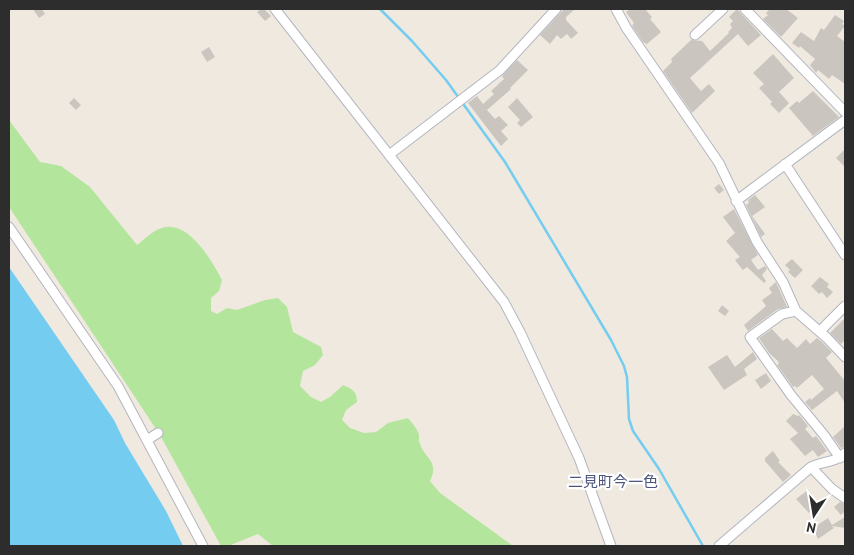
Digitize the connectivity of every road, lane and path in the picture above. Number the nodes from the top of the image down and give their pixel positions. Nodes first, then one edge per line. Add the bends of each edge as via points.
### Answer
1 (274, 9) edge
2 (556, 9) edge
3 (616, 9) edge
4 (724, 9) edge
5 (745, 9) edge
6 (695, 34) dead end
7 (845, 112) edge
8 (845, 120) edge
9 (389, 155) junction
10 (786, 164) junction
11 (736, 200) junction
12 (9, 227) edge
13 (845, 255) edge
14 (845, 306) edge
15 (796, 311) junction
16 (820, 331) junction
17 (845, 357) edge
18 (158, 434) dead end
19 (147, 440) junction
20 (843, 455) edge
21 (811, 467) junction
22 (845, 498) edge
23 (203, 546) edge
24 (611, 546) edge
25 (719, 546) edge

1 - 9 street
2 - 9 street via 495,75
3 - 11 street via 719,163
4 - 6 street
5 - 7 street
8 - 10 street
9 - 24 street via 504,302 579,458
10 - 11 street
10 - 13 street
11 - 15 street
12 - 19 street via 118,386
14 - 16 street
15 - 16 street
15 - 20 street via 782,314 750,337 791,395
16 - 17 street
18 - 19 street
19 - 23 street
20 - 21 street via 829,463 820,462
21 - 22 street
21 - 25 street

